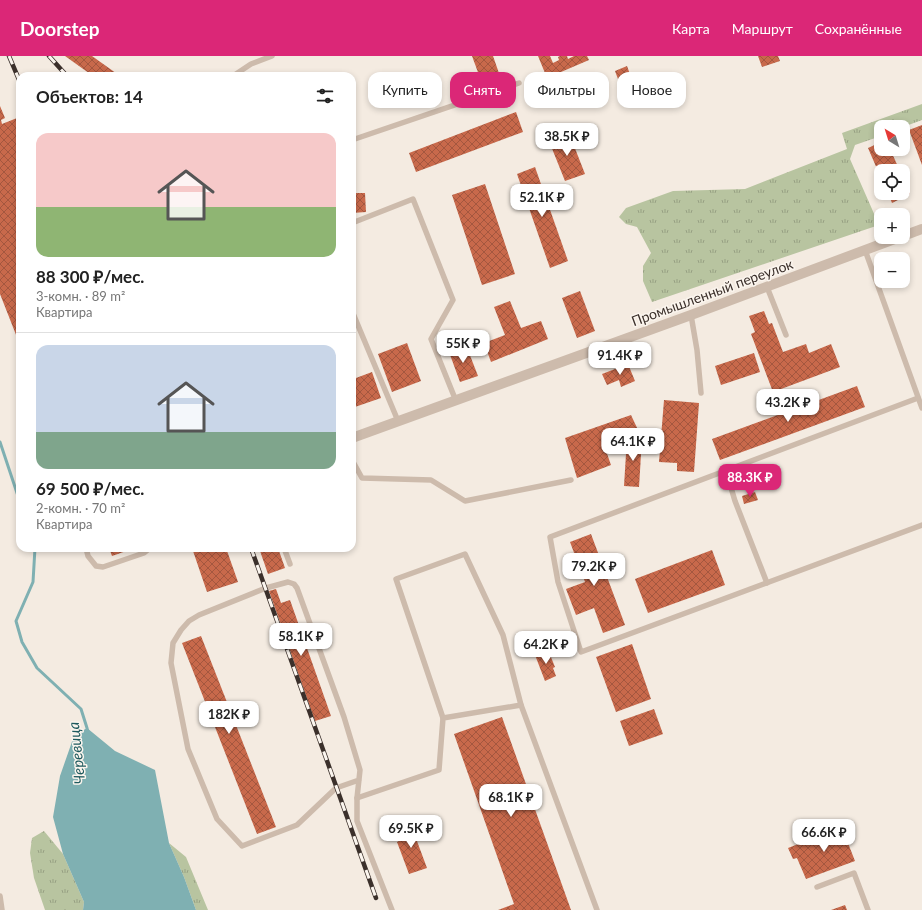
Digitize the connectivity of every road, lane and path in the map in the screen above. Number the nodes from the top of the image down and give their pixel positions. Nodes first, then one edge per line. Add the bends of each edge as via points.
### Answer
1 (272, 56) edge
2 (239, 72) edge
3 (519, 83) dead end
4 (356, 139) edge
5 (356, 221) edge
6 (922, 229) edge
7 (910, 233) edge
8 (881, 244) edge
9 (865, 250) junction
10 (767, 287) junction
11 (691, 315) junction
12 (356, 321) edge
13 (786, 335) dead end
14 (701, 393) dead end
15 (918, 398) junction
16 (456, 401) junction
17 (922, 408) edge
18 (398, 422) junction
19 (356, 437) edge
20 (356, 467) edge
21 (726, 471) junction
22 (571, 480) dead end
23 (922, 525) edge
24 (87, 552) edge
25 (144, 552) edge
26 (286, 552) edge
27 (290, 564) dead end
28 (767, 583) junction
29 (521, 705) junction
30 (443, 718) junction
31 (359, 780) junction
32 (357, 798) junction
33 (817, 887) dead end
34 (0, 896) edge
35 (2, 910) edge
36 (392, 910) edge
37 (597, 910) edge
38 (868, 910) edge

1 - 2 lane
3 - 4 lane
5 - 16 lane via 413,199 453,300 431,340
6 - 7 street, Промышленный переулок
8 - 9 street, Промышленный переулок
9 - 10 street, Промышленный переулок
9 - 15 lane
10 - 11 street, Промышленный переулок
10 - 13 lane
11 - 14 lane
11 - 16 street, Промышленный переулок
12 - 18 lane
15 - 17 lane
15 - 21 lane
16 - 18 street, Промышленный переулок
18 - 19 street, Промышленный переулок
20 - 22 lane via 362,478 431,480 465,501
21 - 28 lane
21 - 28 lane via 550,537 558,582 581,652
23 - 28 lane
24 - 25 lane via 96,566 103,567
26 - 27 lane
29 - 30 lane
29 - 30 lane via 503,635 465,554 396,579
29 - 37 lane
30 - 32 lane via 439,770
31 - 31 lane via 360,770 344,717 294,584 288,582 266,588 199,615 181,630 174,643 172,663 188,749 218,819 242,846 297,825 336,788
31 - 32 lane
32 - 36 lane via 357,821
33 - 38 lane via 854,873
34 - 35 lane

